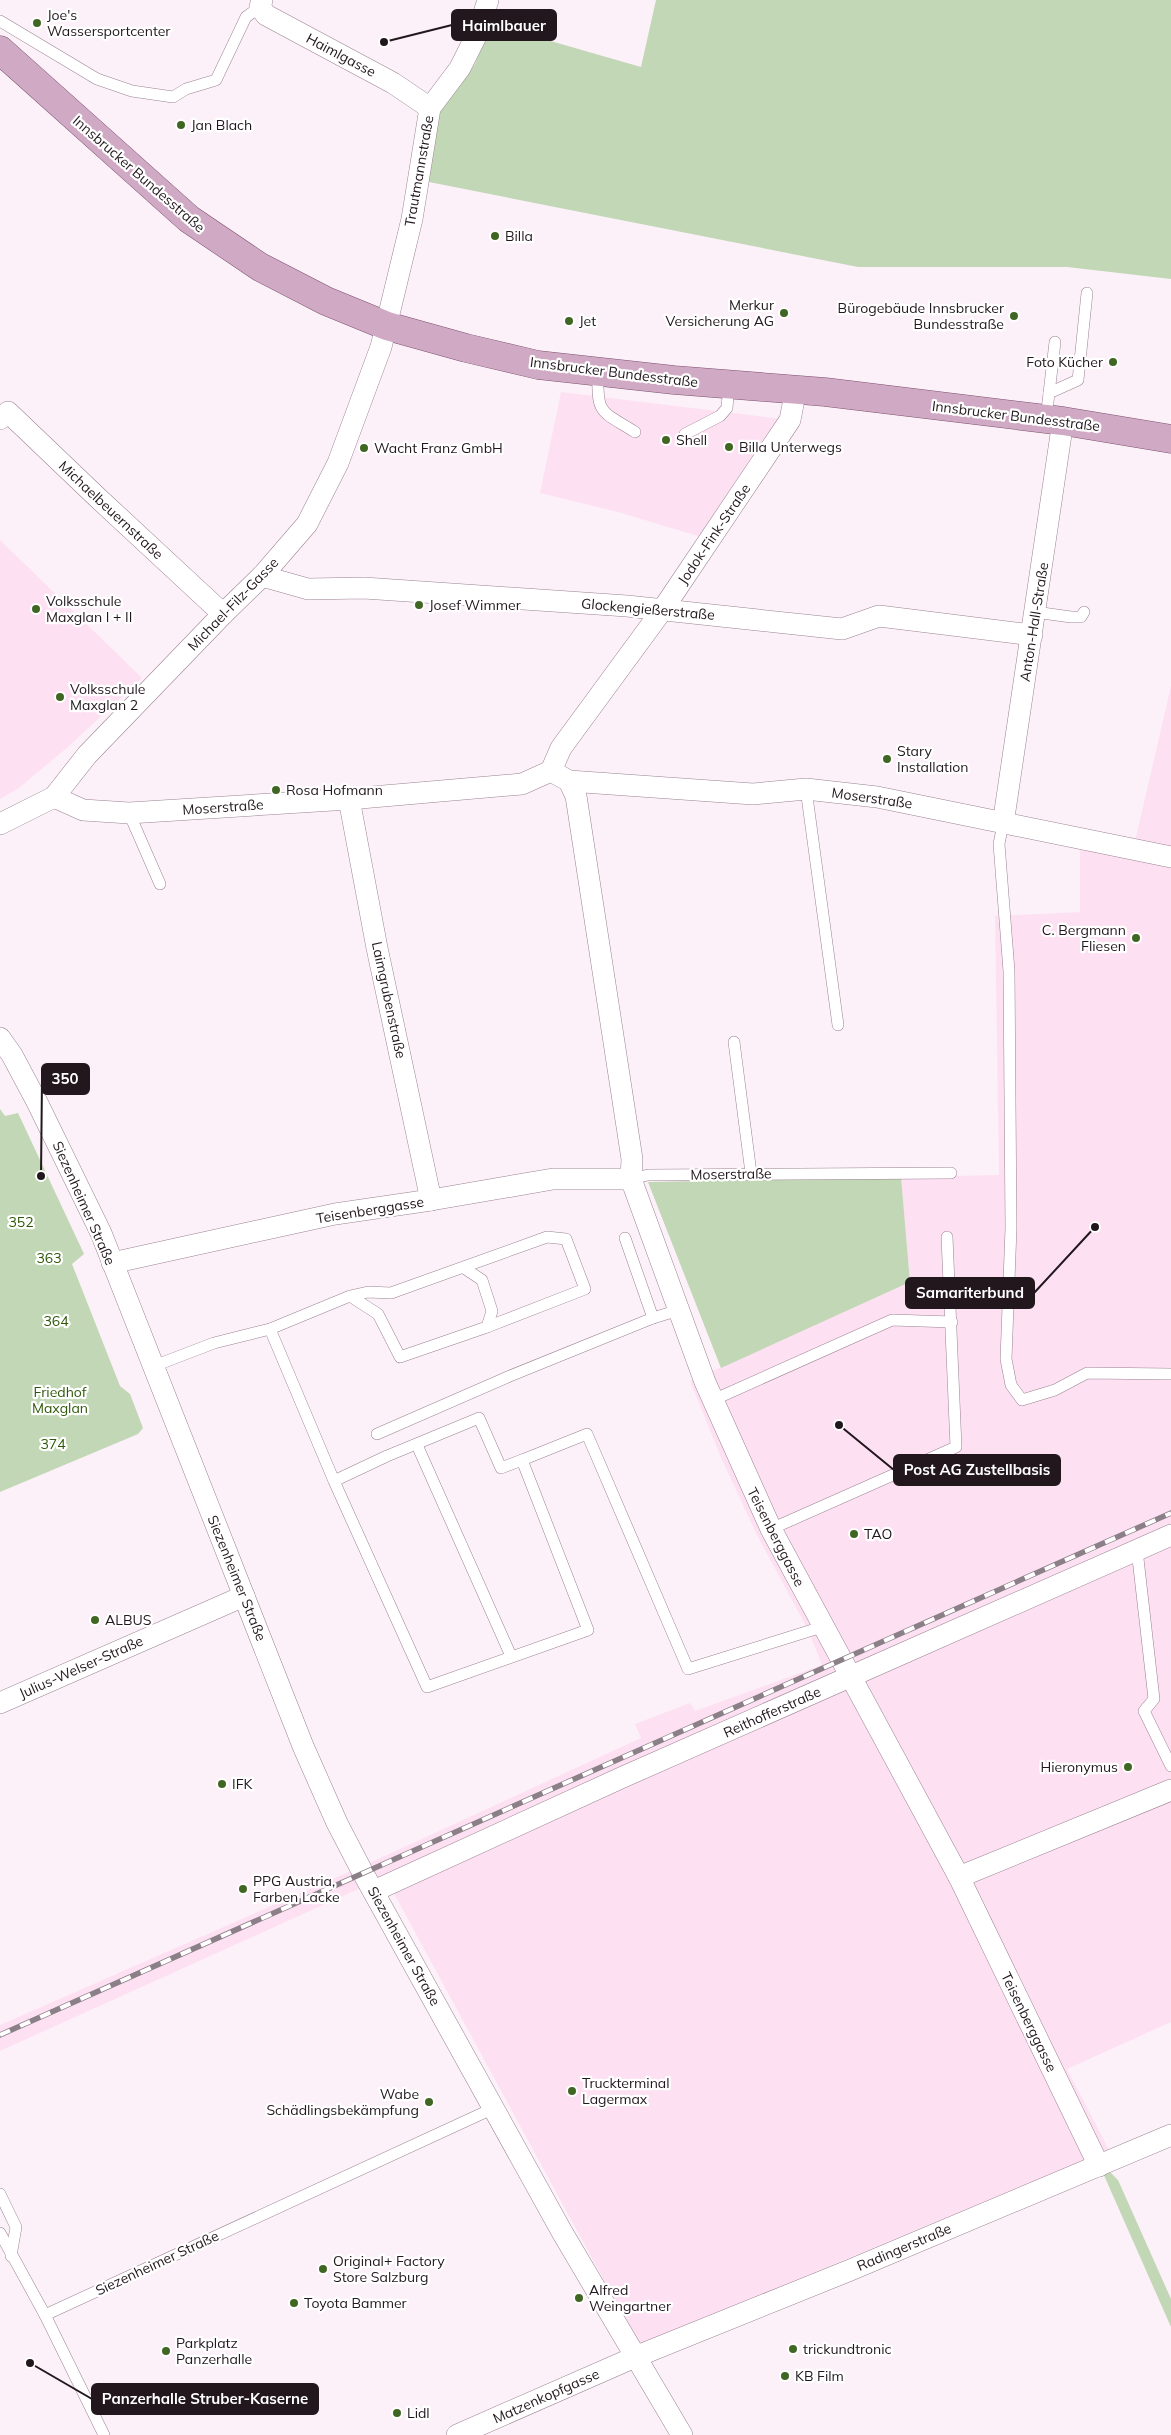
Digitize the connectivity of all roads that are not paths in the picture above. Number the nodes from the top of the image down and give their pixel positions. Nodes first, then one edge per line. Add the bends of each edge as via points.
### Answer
1 (488, 0) edge
2 (261, 3) edge
3 (0, 21) edge
4 (0, 50) edge
5 (430, 108) junction
6 (1087, 293) dead end
7 (387, 326) junction
8 (1055, 342) dead end
9 (598, 372) junction
10 (729, 384) junction
11 (796, 389) junction
12 (1053, 411) junction
13 (0, 420) edge
14 (635, 432) dead end
15 (685, 434) dead end
16 (1171, 438) edge
17 (262, 576) junction
18 (664, 609) junction
19 (1035, 612) junction
20 (1084, 612) dead end
21 (223, 614) junction
22 (1032, 635) junction
23 (551, 771) junction
24 (569, 781) junction
25 (806, 789) junction
26 (54, 797) junction
27 (348, 799) junction
28 (129, 813) junction
29 (0, 824) edge
30 (1003, 824) junction
31 (1171, 857) edge
32 (160, 884) dead end
33 (838, 1025) dead end
34 (0, 1038) edge
35 (734, 1042) dead end
36 (751, 1173) junction
37 (951, 1173) dead end
38 (631, 1179) junction
39 (431, 1200) junction
40 (947, 1236) dead end
41 (625, 1238) dead end
42 (112, 1263) junction
43 (464, 1268) junction
44 (350, 1296) junction
45 (679, 1310) junction
46 (653, 1318) junction
47 (952, 1322) junction
48 (487, 1327) junction
49 (270, 1329) junction
50 (154, 1366) junction
51 (1171, 1374) edge
52 (713, 1400) junction
53 (377, 1434) dead end
54 (417, 1445) junction
55 (522, 1460) junction
56 (334, 1481) junction
57 (771, 1529) junction
58 (1171, 1535) edge
59 (1137, 1550) junction
60 (244, 1596) junction
61 (822, 1627) junction
62 (511, 1656) junction
63 (850, 1678) junction
64 (0, 1703) edge
65 (1171, 1766) edge
66 (1171, 1790) edge
67 (959, 1877) junction
68 (374, 1891) junction
69 (494, 2108) junction
70 (1171, 2135) edge
71 (1100, 2166) junction
72 (0, 2194) edge
73 (0, 2233) edge
74 (12, 2256) junction
75 (45, 2316) junction
76 (635, 2357) junction
77 (104, 2435) edge
78 (456, 2435) edge
79 (682, 2435) edge

1 - 5 street, Trautmannstraße via 478,32 460,68
2 - 3 lane via 246,17 216,80 186,89 173,97 132,91 97,79
2 - 5 street, Haimlgasse via 266,15 393,83
4 - 7 main road, Innsbrucker Bundesstraße via 202,229 286,282
5 - 7 street, Trautmannstraße via 412,219
6 - 12 lane via 1078,380
7 - 9 main road, Innsbrucker Bundesstraße via 538,365
7 - 17 street, Michael-Filz-Gasse via 338,463 308,524
8 - 12 lane
9 - 10 main road, Innsbrucker Bundesstraße
9 - 14 lane via 602,412
10 - 11 main road, Innsbrucker Bundesstraße
10 - 15 lane via 727,408 720,416
11 - 12 main road, Innsbrucker Bundesstraße
11 - 18 street, Jodok-Fink-Straße via 790,420
12 - 16 main road, Innsbrucker Bundesstraße
12 - 19 street, Anton-Hall-Straße
13 - 21 street, Michaelbeuernstraße via 8,412
17 - 18 street, Glockengießerstraße via 308,589 364,588
17 - 21 street, Michael-Filz-Gasse
18 - 22 street, Glockengießerstraße via 842,629 879,616
18 - 23 street, Jodok-Fink-Straße via 561,748
19 - 20 lane via 1071,617 1081,616
19 - 22 street, Anton-Hall-Straße
21 - 26 street, Michael-Filz-Gasse via 87,755
22 - 30 street, Anton-Hall-Straße
23 - 24 street, Moserstraße
23 - 27 street, Moserstraße via 522,784
24 - 25 street, Moserstraße via 753,794
24 - 38 street, Teisenberggasse via 576,796 592,891 632,1159
25 - 30 street, Moserstraße via 877,797
25 - 33 lane
26 - 28 street, Moserstraße via 83,810
26 - 29 street, Michael-Filz-Gasse
27 - 28 street, Moserstraße
27 - 39 street, Laimgrubenstraße
28 - 32 lane
30 - 31 street, Moserstraße
30 - 51 lane via 999,844 1009,971 1011,1228 1006,1359 1011,1385 1022,1400 1056,1390 1087,1373
34 - 42 street, Siezenheimer Straße via 54,1135
35 - 36 lane
36 - 37 lane, Moserstraße
36 - 38 lane, Moserstraße via 648,1175
38 - 39 street, Teisenberggasse via 553,1179
38 - 45 street, Teisenberggasse
39 - 42 street, Teisenberggasse via 335,1214
40 - 47 lane
41 - 46 lane
42 - 50 street, Siezenheimer Straße
43 - 44 lane via 391,1293 368,1292
43 - 48 lane via 482,1280 492,1310
43 - 48 lane via 547,1237 566,1239 585,1289
44 - 48 lane via 378,1314 400,1357
44 - 49 lane
45 - 46 lane
45 - 52 street, Teisenberggasse
46 - 53 lane
47 - 52 lane via 892,1320
47 - 57 lane via 956,1447
49 - 50 lane via 214,1343
49 - 56 lane
50 - 60 street, Siezenheimer Straße
52 - 57 street, Teisenberggasse
54 - 55 lane via 479,1418 501,1468
54 - 56 lane
54 - 62 lane
55 - 61 lane via 587,1434 688,1669
55 - 62 lane via 588,1630
56 - 62 lane via 427,1687
57 - 61 street, Teisenberggasse
58 - 59 street, Reithofferstraße
59 - 63 street, Reithofferstraße
59 - 65 lane via 1154,1699 1144,1711
60 - 64 street, Julius-Welser-Straße
60 - 68 street, Siezenheimer Straße via 303,1746 333,1814
61 - 63 street, Teisenberggasse
63 - 67 street, Teisenberggasse
63 - 68 street, Reithofferstraße
66 - 67 street
67 - 71 street, Teisenberggasse
68 - 69 street, Siezenheimer Straße
69 - 75 lane, Siezenheimer Straße
69 - 76 street, Siezenheimer Straße
70 - 71 street, Radingerstraße
71 - 76 street, Radingerstraße
72 - 74 lane via 16,2227
73 - 74 lane
74 - 75 lane
75 - 77 lane
76 - 78 street, Matzenkopfgasse
76 - 79 street, Siezenheimer Straße

